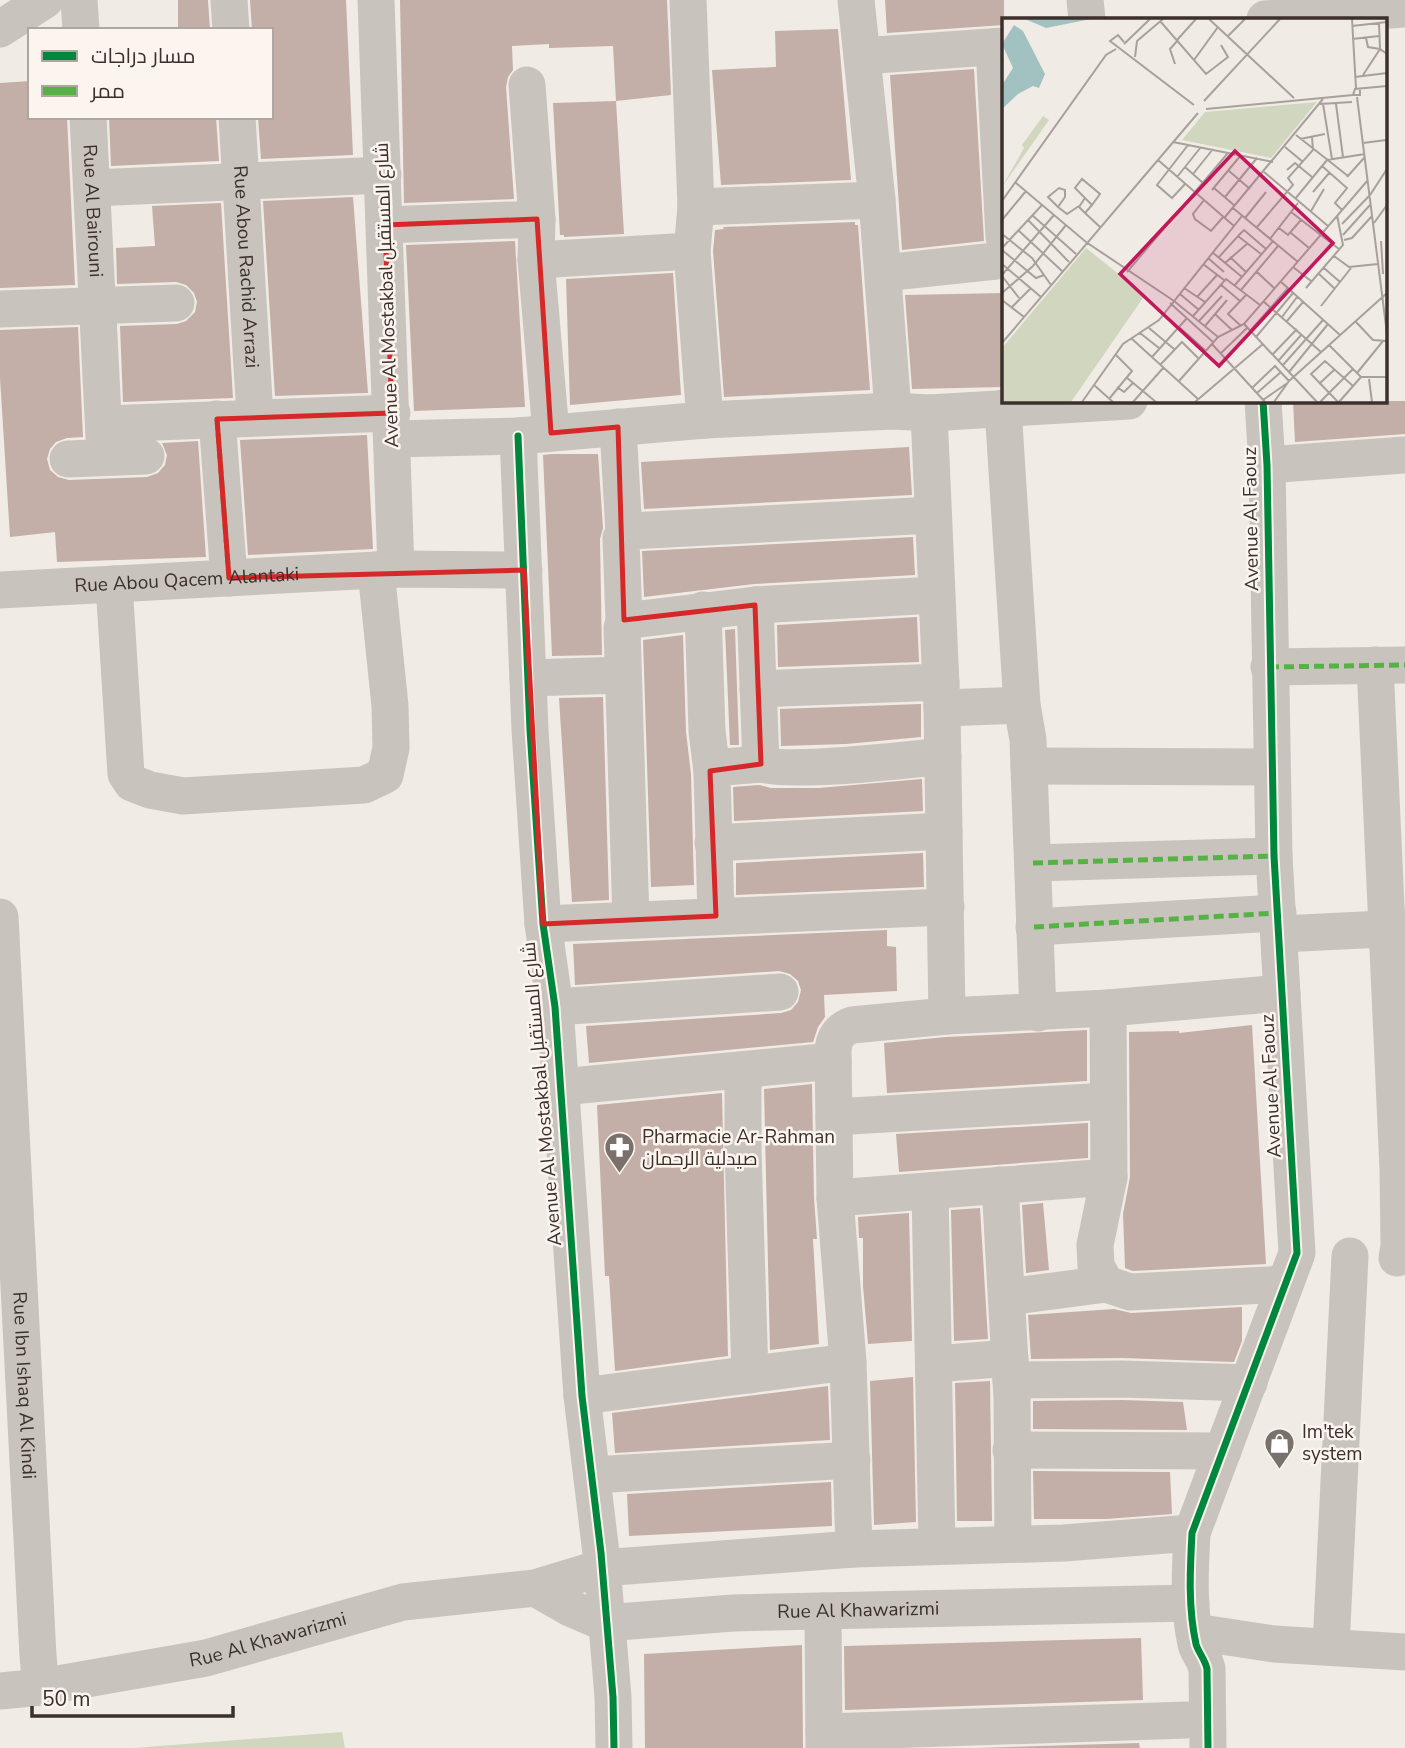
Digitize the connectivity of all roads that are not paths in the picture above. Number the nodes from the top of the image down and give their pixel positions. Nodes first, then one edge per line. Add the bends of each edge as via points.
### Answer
1 (45, 0) edge
2 (79, 0) edge
3 (229, 0) edge
4 (376, 0) edge
5 (688, 0) edge
6 (856, 0) edge
7 (1085, 0) edge
8 (1244, 0) edge
9 (1405, 9) edge
10 (1087, 18) edge
11 (1245, 18) edge
12 (1279, 18) edge
13 (81, 28) edge
14 (232, 28) edge
15 (0, 29) edge
16 (999, 46) edge
17 (862, 55) junction
18 (527, 85) dead end
19 (88, 119) edge
20 (237, 119) edge
21 (1002, 150) edge
22 (383, 175) junction
23 (242, 180) junction
24 (93, 188) junction
25 (877, 200) junction
26 (696, 207) junction
27 (537, 219) junction
28 (385, 225) junction
29 (692, 251) junction
30 (1002, 256) edge
31 (536, 260) junction
32 (883, 273) junction
33 (176, 303) dead end
34 (99, 305) junction
35 (0, 309) edge
36 (1097, 402) edge
37 (1263, 402) edge
38 (1065, 403) edge
39 (1003, 408) junction
40 (893, 411) junction
41 (929, 413) junction
42 (255, 417) junction
43 (217, 419) junction
44 (705, 420) junction
45 (392, 426) junction
46 (618, 427) junction
47 (535, 434) junction
48 (105, 440) junction
49 (1405, 455) edge
50 (146, 456) dead end
51 (68, 458) dead end
52 (1267, 465) junction
53 (933, 515) junction
54 (624, 533) junction
55 (386, 570) junction
56 (524, 570) junction
57 (229, 578) junction
58 (114, 584) junction
59 (0, 590) edge
60 (936, 595) junction
61 (755, 604) junction
62 (703, 610) junction
63 (624, 621) junction
64 (1390, 665) edge
65 (1269, 667) junction
66 (623, 675) junction
67 (528, 678) junction
68 (758, 689) junction
69 (941, 695) junction
70 (1022, 705) junction
71 (943, 756) junction
72 (761, 764) junction
73 (1029, 766) junction
74 (1270, 767) junction
75 (712, 772) junction
76 (944, 831) junction
77 (713, 843) junction
78 (1273, 856) junction
79 (1032, 863) junction
80 (946, 907) junction
81 (716, 916) junction
82 (0, 917) edge
83 (631, 920) junction
84 (1279, 923) junction
85 (542, 924) junction
86 (1034, 927) junction
87 (1395, 929) edge
88 (780, 992) dead end
89 (1282, 993) junction
90 (555, 1007) junction
91 (1108, 1008) junction
92 (1038, 1013) junction
93 (947, 1016) junction
94 (833, 1061) junction
95 (743, 1070) junction
96 (561, 1087) junction
97 (1108, 1101) junction
98 (834, 1116) junction
99 (1109, 1177) junction
100 (1000, 1185) junction
101 (930, 1191) junction
102 (835, 1198) junction
103 (1350, 1256) junction
104 (1401, 1259) edge
105 (1291, 1269) junction
106 (1106, 1284) junction
107 (1008, 1297) junction
108 (848, 1362) junction
109 (934, 1364) junction
110 (1011, 1369) junction
111 (750, 1375) junction
112 (1248, 1382) junction
113 (582, 1396) junction
114 (1011, 1451) junction
115 (1223, 1451) junction
116 (852, 1460) junction
117 (592, 1475) junction
118 (1192, 1533) junction
119 (1013, 1544) junction
120 (937, 1546) junction
121 (854, 1549) junction
122 (601, 1568) junction
123 (535, 1588) junction
124 (823, 1611) junction
125 (605, 1623) junction
126 (1194, 1628) junction
127 (1331, 1647) junction
128 (1405, 1652) edge
129 (41, 1687) junction
130 (0, 1691) edge
131 (1194, 1739) edge
132 (824, 1740) edge
133 (614, 1748) edge

1 - 15 street
2 - 13 street
3 - 14 street
4 - 22 street, Avenue Al Mostakbal شارع المستقبل
5 - 26 street
6 - 17 street
7 - 10 street
8 - 11 street
9 - 12 street
16 - 17 street
16 - 21 street
17 - 25 street
18 - 27 street, Avenue Al Mostakbal شارع المستقبل
19 - 24 street, Rue Al Bairouni
20 - 23 street, Rue Abou Rachid Arrazi
22 - 23 street
22 - 28 street, Avenue Al Mostakbal شارع المستقبل
23 - 24 street
23 - 42 street, Rue Abou Rachid Arrazi
24 - 34 street, Rue Al Bairouni
25 - 26 street
25 - 32 street
26 - 29 street
27 - 28 street
27 - 31 street, Avenue Al Mostakbal شارع المستقبل
28 - 45 street, Avenue Al Mostakbal شارع المستقبل
29 - 31 street
29 - 44 street
30 - 32 street via 996,261
31 - 47 street, Avenue Al Mostakbal شارع المستقبل
32 - 40 street
33 - 34 street, Rue Al Bairouni
34 - 35 street, Rue Al Bairouni
34 - 48 street, Rue Al Bairouni
36 - 38 street
37 - 52 street, Avenue Al Faouz
38 - 39 street
39 - 41 street
39 - 70 street
40 - 41 street
40 - 44 street
41 - 53 street
42 - 43 street
42 - 45 street
43 - 48 street
43 - 57 street
44 - 46 street
45 - 47 street
45 - 55 street, Avenue Al Mostakbal شارع المستقبل
46 - 47 street
46 - 54 street
47 - 56 street, Avenue Al Mostakbal شارع المستقبل
48 - 50 street
48 - 51 street
49 - 52 street
52 - 65 street, Avenue Al Faouz
53 - 54 street
53 - 60 street
54 - 63 street
55 - 56 street, Rue Abou Qacem Alantaki
55 - 57 street, Rue Abou Qacem Alantaki
55 - 58 street, Avenue Al Mostakbal شارع المستقبل via 391,748 385,775 364,785 183,796 150,790 132,783 126,774
56 - 67 street, Avenue Al Mostakbal شارع المستقبل
57 - 58 street, Rue Abou Qacem Alantaki
58 - 59 street, Rue Abou Qacem Alantaki
60 - 61 street
60 - 69 street
61 - 62 street
61 - 68 street
62 - 63 street
62 - 75 street
63 - 66 street
64 - 65 street
64 - 87 street
65 - 74 street, Avenue Al Faouz
66 - 67 street
66 - 83 street
67 - 85 street, Avenue Al Mostakbal شارع المستقبل
68 - 69 street via 842,688
68 - 72 street
69 - 70 street
69 - 71 street
70 - 73 street
71 - 72 street via 800,767 767,768
71 - 76 street
72 - 75 street
73 - 74 street
73 - 79 street
74 - 78 street, Avenue Al Faouz
75 - 77 street
76 - 77 street
76 - 80 street
77 - 81 street
78 - 79 street
78 - 84 street, Avenue Al Faouz
79 - 86 street
80 - 81 street
80 - 93 street
81 - 83 street
82 - 129 street, Rue Ibn Ishaq Al Kindi
83 - 85 street
84 - 86 street
84 - 87 street
84 - 89 street, Avenue Al Faouz
85 - 90 street, Avenue Al Mostakbal شارع المستقبل
86 - 92 street
87 - 104 street
88 - 90 street
89 - 91 street
89 - 105 street, Avenue Al Faouz
90 - 96 street, Avenue Al Mostakbal شارع المستقبل
91 - 92 street
91 - 97 street
92 - 93 street
93 - 94 street via 844,1028 834,1042
94 - 95 street
94 - 98 street
95 - 96 street
95 - 111 street
96 - 113 street, Avenue Al Mostakbal شارع المستقبل
97 - 98 street
97 - 99 street
98 - 102 street
99 - 100 street
99 - 106 street via 1095,1245 1097,1266
100 - 101 street
100 - 107 street
101 - 102 street
101 - 109 street
102 - 108 street
103 - 104 street
103 - 105 street
103 - 127 street
105 - 106 street via 1130,1292
105 - 112 street, Avenue Al Faouz
106 - 107 street
107 - 110 street
108 - 111 street
108 - 116 street
109 - 110 street
109 - 120 street
110 - 112 street via 1122,1379
110 - 114 street
111 - 113 street
112 - 115 street, Avenue Al Faouz
113 - 117 street, Avenue Al Mostakbal شارع المستقبل
114 - 115 street
114 - 119 street
115 - 118 street, Avenue Al Faouz
116 - 117 street
116 - 121 street
117 - 122 street, Avenue Al Mostakbal شارع المستقبل
118 - 119 street, Rue Al Khawarizmi
118 - 126 street, Avenue Al Faouz
119 - 120 street, Rue Al Khawarizmi
120 - 121 street, Rue Al Khawarizmi
121 - 122 street, Rue Al Khawarizmi
122 - 123 street, Rue Al Khawarizmi
122 - 125 street, Avenue Al Mostakbal شارع المستقبل
123 - 125 street, Rue Al Khawarizmi
123 - 129 street, Rue Al Khawarizmi via 403,1602 206,1658
124 - 125 street, Rue Al Khawarizmi
124 - 126 street, Rue Al Khawarizmi
124 - 132 street
125 - 133 street, Avenue Al Mostakbal شارع المستقبل
126 - 127 street, Rue Al Khawarizmi via 1274,1644
126 - 131 street, Avenue Al Faouz via 1207,1669
127 - 128 street, Rue Al Khawarizmi
129 - 130 street, Rue Al Khawarizmi
131 - 132 street

